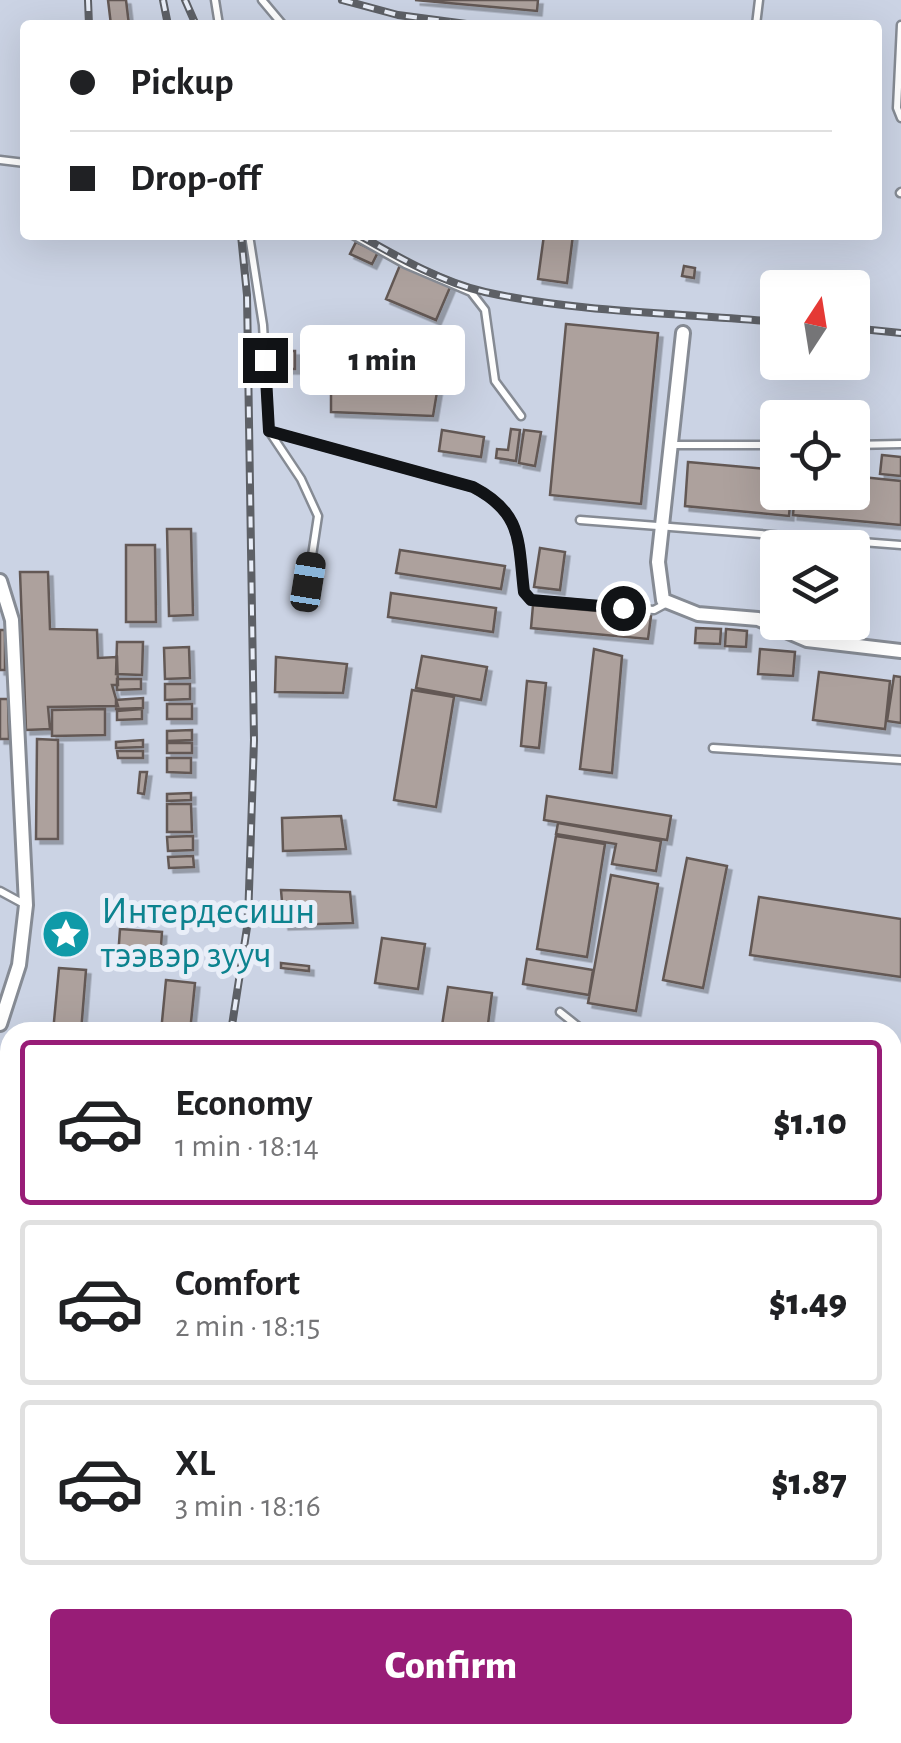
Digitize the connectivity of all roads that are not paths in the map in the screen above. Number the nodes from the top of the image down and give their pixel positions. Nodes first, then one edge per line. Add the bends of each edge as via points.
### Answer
1 (262, 0) edge
2 (279, 20) edge
3 (901, 25) edge
4 (901, 118) edge
5 (249, 240) edge
6 (363, 240) edge
7 (683, 334) dead end
8 (521, 416) dead end
9 (269, 431) junction
10 (901, 444) edge
11 (674, 445) junction
12 (760, 445) edge
13 (870, 445) edge
14 (580, 520) dead end
15 (665, 524) junction
16 (760, 533) edge
17 (870, 542) edge
18 (901, 545) edge
19 (0, 581) edge
20 (308, 582) dead end
21 (667, 603) junction
22 (760, 620) edge
23 (807, 640) edge
24 (901, 651) edge
25 (713, 748) dead end
26 (901, 760) edge
27 (0, 891) edge
28 (26, 905) junction
29 (560, 1012) dead end
30 (1, 1022) edge
31 (572, 1022) edge

1 - 2 lane
3 - 4 lane
5 - 9 lane via 263,325
6 - 8 lane via 471,292 486,310 495,380
7 - 11 street
9 - 20 lane via 302,478 318,516
9 - 21 lane via 496,498 516,524 524,592 531,600 654,610
10 - 13 lane
11 - 12 lane
11 - 15 street
14 - 15 lane
15 - 16 lane
15 - 21 street via 658,584
17 - 18 lane
19 - 28 street via 12,620
21 - 22 street via 698,614
23 - 24 street
25 - 26 lane
27 - 28 lane
28 - 30 street via 19,965
29 - 31 lane

